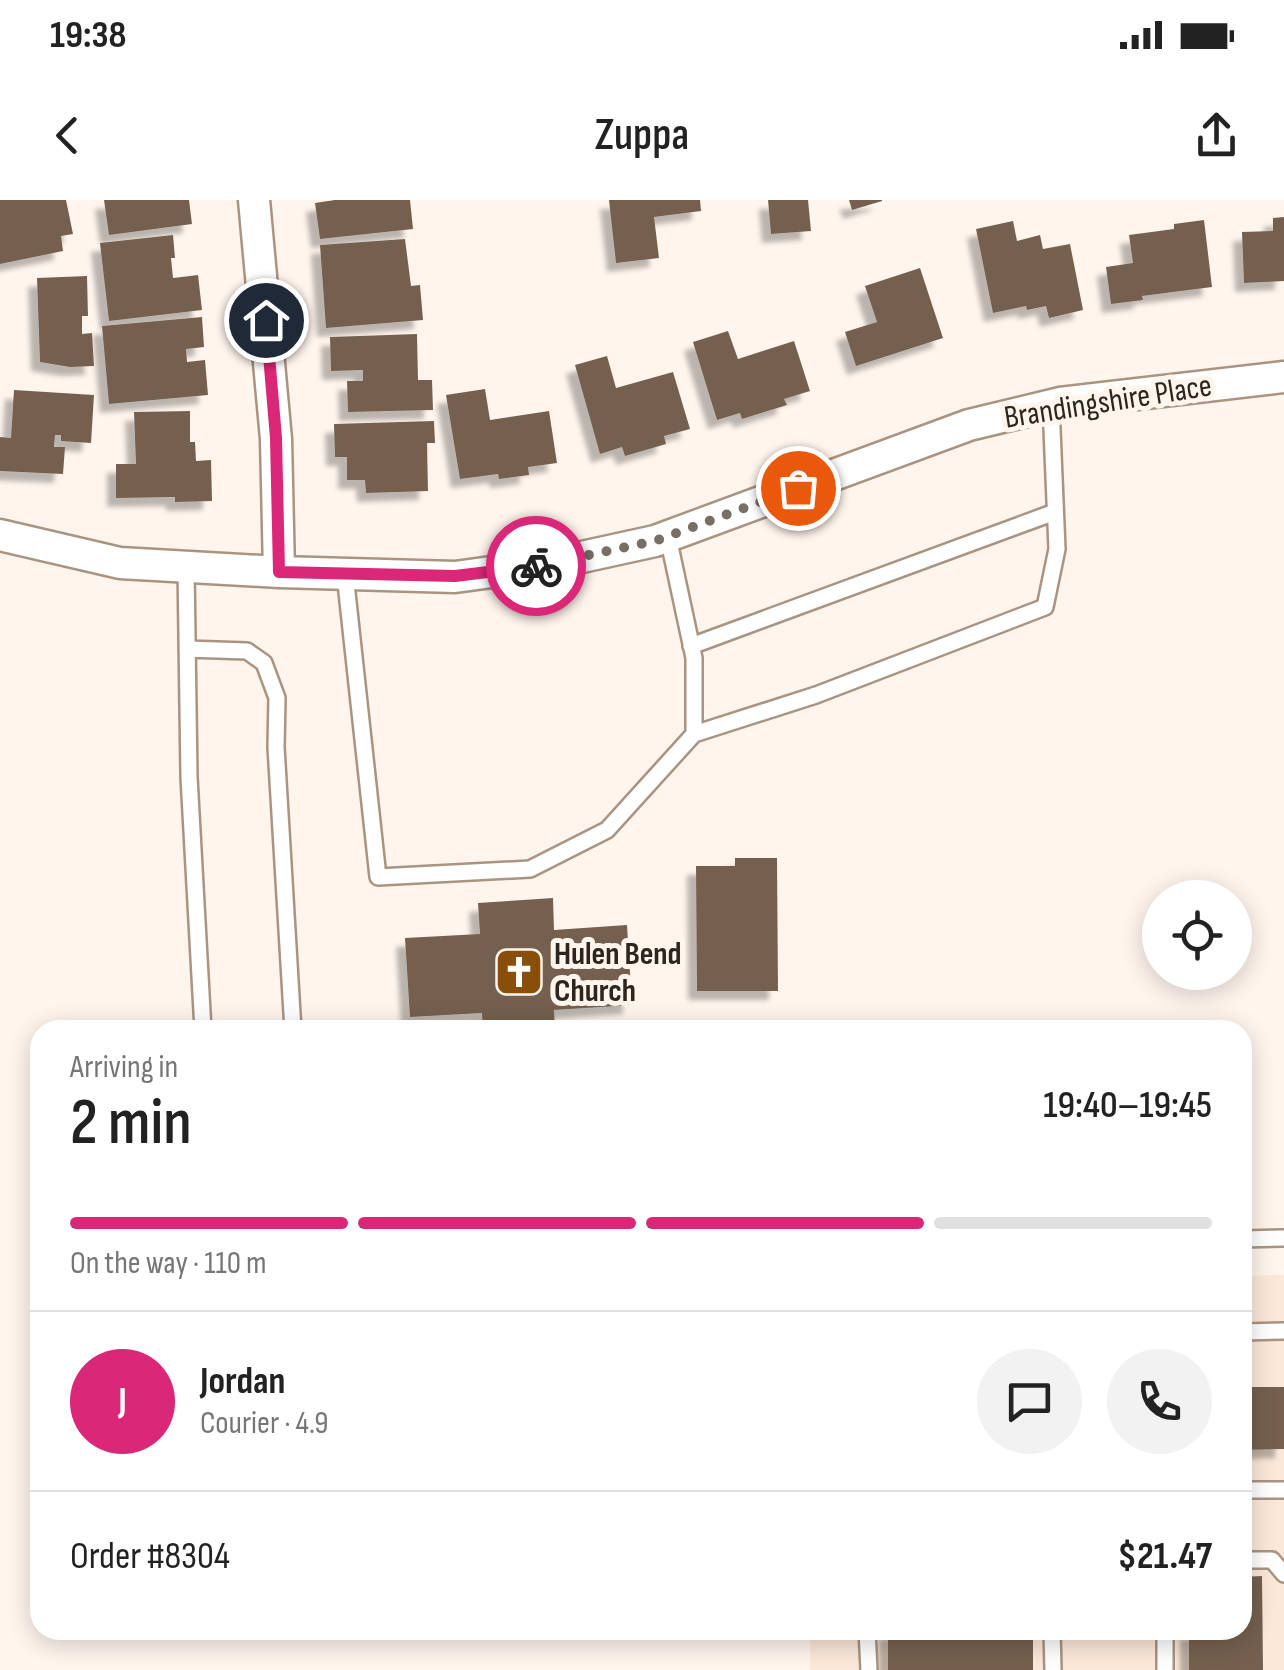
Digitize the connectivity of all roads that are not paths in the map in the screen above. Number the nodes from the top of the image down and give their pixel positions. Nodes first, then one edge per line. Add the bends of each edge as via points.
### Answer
1 (254, 200) edge
2 (1284, 376) edge
3 (1051, 405) junction
4 (1055, 512) junction
5 (0, 535) edge
6 (668, 536) junction
7 (186, 567) junction
8 (279, 572) junction
9 (345, 574) junction
10 (691, 646) junction
11 (187, 649) junction
12 (694, 734) junction
13 (201, 1020) edge
14 (293, 1020) edge
15 (1252, 1238) edge
16 (1284, 1238) edge
17 (1284, 1331) edge
18 (1252, 1332) edge
19 (1252, 1490) edge
20 (1284, 1490) edge
21 (1252, 1560) edge
22 (1284, 1574) edge
23 (867, 1640) edge
24 (1052, 1640) edge
25 (1166, 1640) edge
26 (868, 1670) edge
27 (1053, 1670) edge
28 (1165, 1670) edge

1 - 8 street via 276,438
2 - 3 street, Brandingshire Place
3 - 4 lane
3 - 6 street, Brandingshire Place via 969,426
4 - 10 lane
4 - 12 lane via 1057,549 1045,607
5 - 7 street, Brandingshire Place via 120,563
6 - 9 street, Brandingshire Place via 550,564 455,576
6 - 10 lane
7 - 8 street, Brandingshire Place
7 - 11 lane
8 - 9 street, Brandingshire Place
9 - 12 lane via 378,877 530,869 607,830
10 - 12 lane
11 - 13 lane
11 - 14 lane via 247,651 264,663 277,698
15 - 16 lane
17 - 18 lane
19 - 20 lane
21 - 22 lane via 1272,1560
23 - 26 lane
24 - 27 lane
25 - 28 lane

